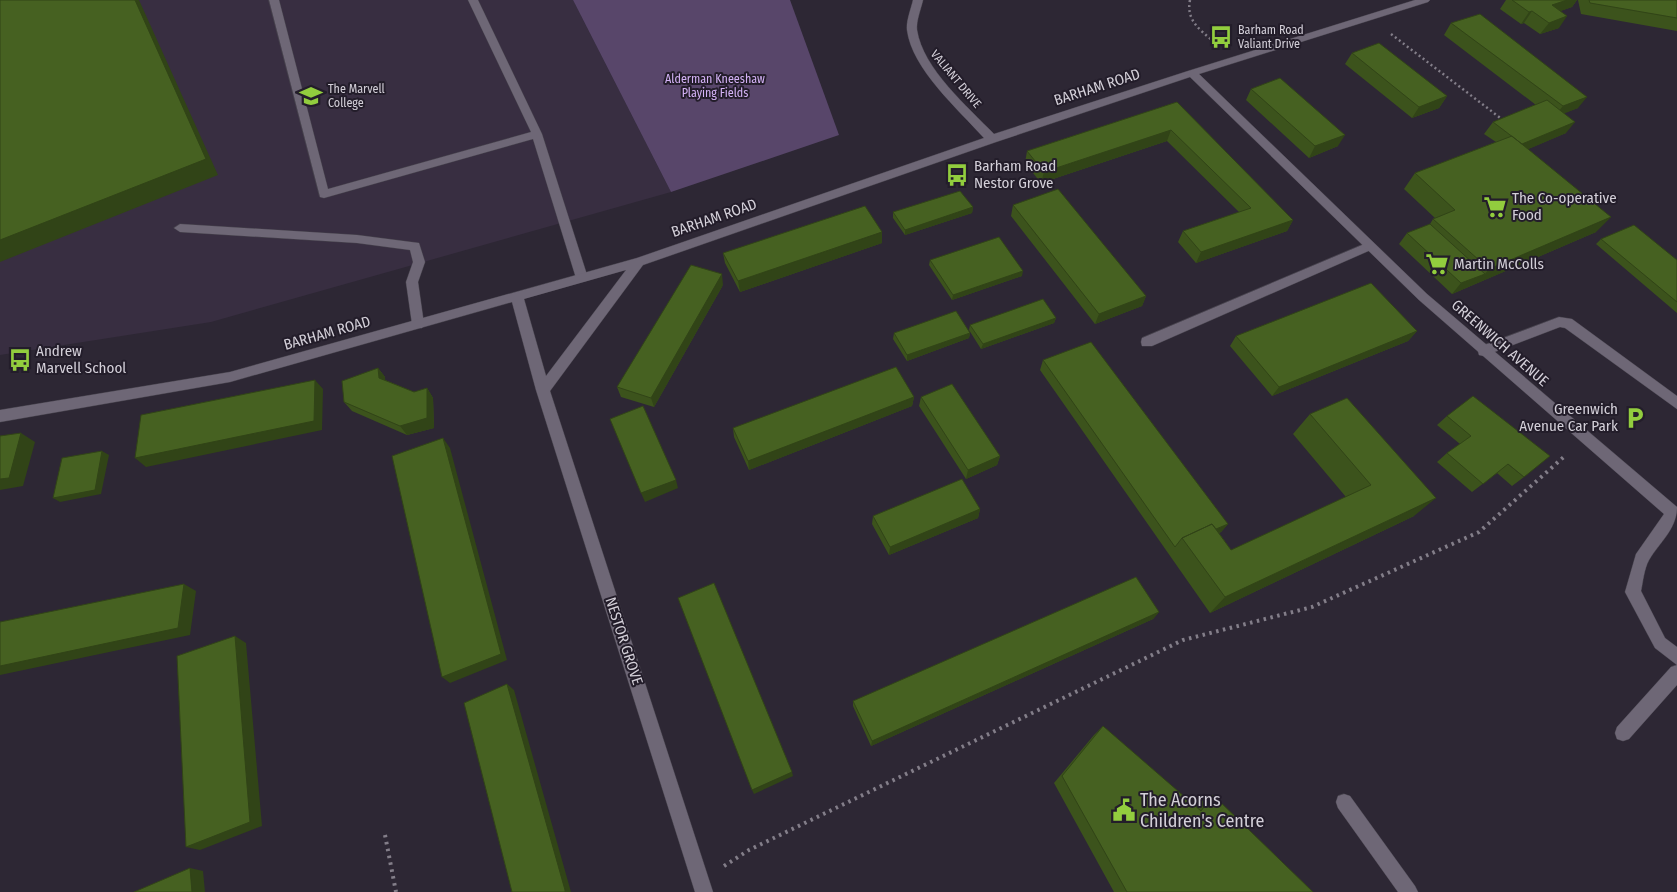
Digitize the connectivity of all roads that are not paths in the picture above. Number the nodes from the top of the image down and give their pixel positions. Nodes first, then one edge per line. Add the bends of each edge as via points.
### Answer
1 (274, 0) edge
2 (473, 0) edge
3 (918, 0) edge
4 (1386, 0) edge
5 (1425, 0) edge
6 (1397, 8) junction
7 (1192, 73) junction
8 (537, 134) junction
9 (992, 139) junction
10 (180, 228) dead end
11 (1369, 246) junction
12 (639, 262) junction
13 (582, 278) junction
14 (517, 297) junction
15 (418, 324) junction
16 (1147, 342) dead end
17 (1484, 351) junction
18 (543, 390) junction
19 (1677, 403) edge
20 (0, 416) edge
21 (1674, 510) edge
22 (1677, 657) edge
23 (1677, 673) edge
24 (1623, 733) dead end
25 (1344, 802) dead end
26 (702, 887) edge
27 (1409, 892) edge

1 - 8 street via 324,194
2 - 8 street
3 - 9 street, VALIANT DRIVE via 912,28 917,51 945,89
4 - 6 street
5 - 6 street, BARHAM ROAD
6 - 7 street, BARHAM ROAD
7 - 9 street, BARHAM ROAD
7 - 11 street, GREENWICH AVENUE
8 - 13 street
9 - 12 street, BARHAM ROAD
10 - 15 street via 357,239 415,246 419,262 412,282
11 - 16 street
11 - 17 street, GREENWICH AVENUE
12 - 13 street, BARHAM ROAD
12 - 18 street
13 - 14 street, BARHAM ROAD
14 - 15 street, BARHAM ROAD
14 - 18 street, NESTOR GROVE
15 - 20 street, BARHAM ROAD via 230,377
17 - 19 street via 1559,322 1568,323
17 - 21 street, GREENWICH AVENUE
18 - 26 street, NESTOR GROVE
21 - 22 street, GREENWICH AVENUE via 1641,559 1633,592 1660,643
23 - 24 street
25 - 27 street

